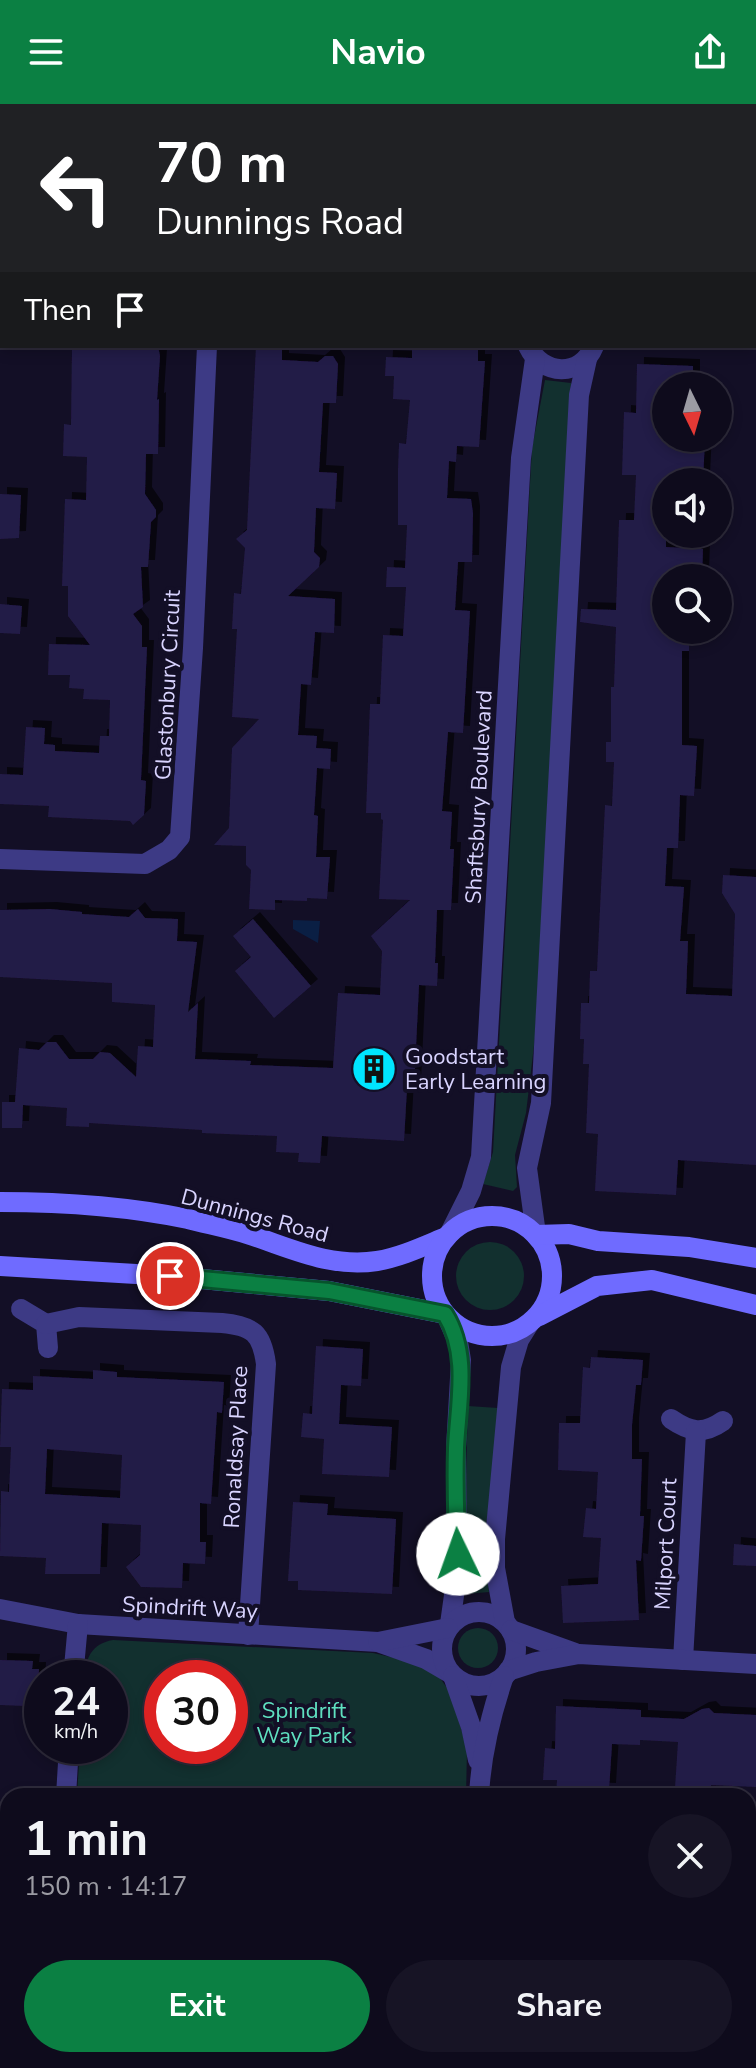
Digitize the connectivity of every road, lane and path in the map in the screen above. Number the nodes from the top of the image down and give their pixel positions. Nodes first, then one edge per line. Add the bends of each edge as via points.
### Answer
1 (207, 348) edge
2 (531, 352) edge
3 (591, 352) edge
4 (0, 859) edge
5 (0, 1202) edge
6 (448, 1235) junction
7 (536, 1235) junction
8 (756, 1258) edge
9 (0, 1266) edge
10 (756, 1305) edge
11 (21, 1309) dead end
12 (446, 1316) junction
13 (531, 1322) junction
14 (46, 1324) junction
15 (48, 1348) dead end
16 (671, 1419) dead end
17 (723, 1421) dead end
18 (696, 1432) junction
19 (0, 1609) edge
20 (78, 1624) junction
21 (449, 1626) junction
22 (508, 1626) junction
23 (248, 1635) junction
24 (378, 1642) junction
25 (579, 1654) junction
26 (75, 1660) edge
27 (683, 1660) junction
28 (756, 1664) edge
29 (452, 1674) junction
30 (506, 1674) junction
31 (68, 1764) edge
32 (480, 1772) junction
33 (66, 1788) edge
34 (479, 1788) edge

1 - 4 street, Glastonbury Circuit via 180,837 145,864
2 - 3 street via 544,366 559,370 574,367
2 - 6 street, Shaftsbury Boulevard via 481,1157 471,1191
3 - 7 street via 579,395 541,1103 527,1168
5 - 6 main road, Dunnings Road via 134,1210 353,1263 388,1258
6 - 7 main road via 472,1219 493,1216 514,1220
6 - 12 main road via 431,1273
7 - 8 main road via 569,1234
7 - 13 main road via 550,1258 552,1279 545,1304
9 - 12 main road via 317,1290
10 - 13 main road via 652,1280 622,1281 597,1286
11 - 14 street
12 - 13 main road via 465,1330 487,1336
12 - 21 street via 461,1360 457,1574
13 - 22 street via 511,1367 495,1539 495,1568
14 - 15 street
14 - 23 street, Ronaldsay Place via 79,1317 222,1323 243,1326 261,1340 266,1364
16 - 18 street
17 - 18 street
18 - 27 street, Milport Court
19 - 20 street, Spindrift Way
20 - 23 street, Spindrift Way
20 - 26 street
21 - 22 street via 465,1614 482,1611
21 - 24 street, Spindrift Way
21 - 29 street via 442,1656
22 - 25 street
22 - 30 street via 516,1655
23 - 24 street, Spindrift Way
24 - 29 street, Spindrift Way
25 - 27 street
25 - 30 street
27 - 28 street
29 - 30 street via 475,1686
29 - 32 street
30 - 32 street
31 - 33 street
32 - 34 street

